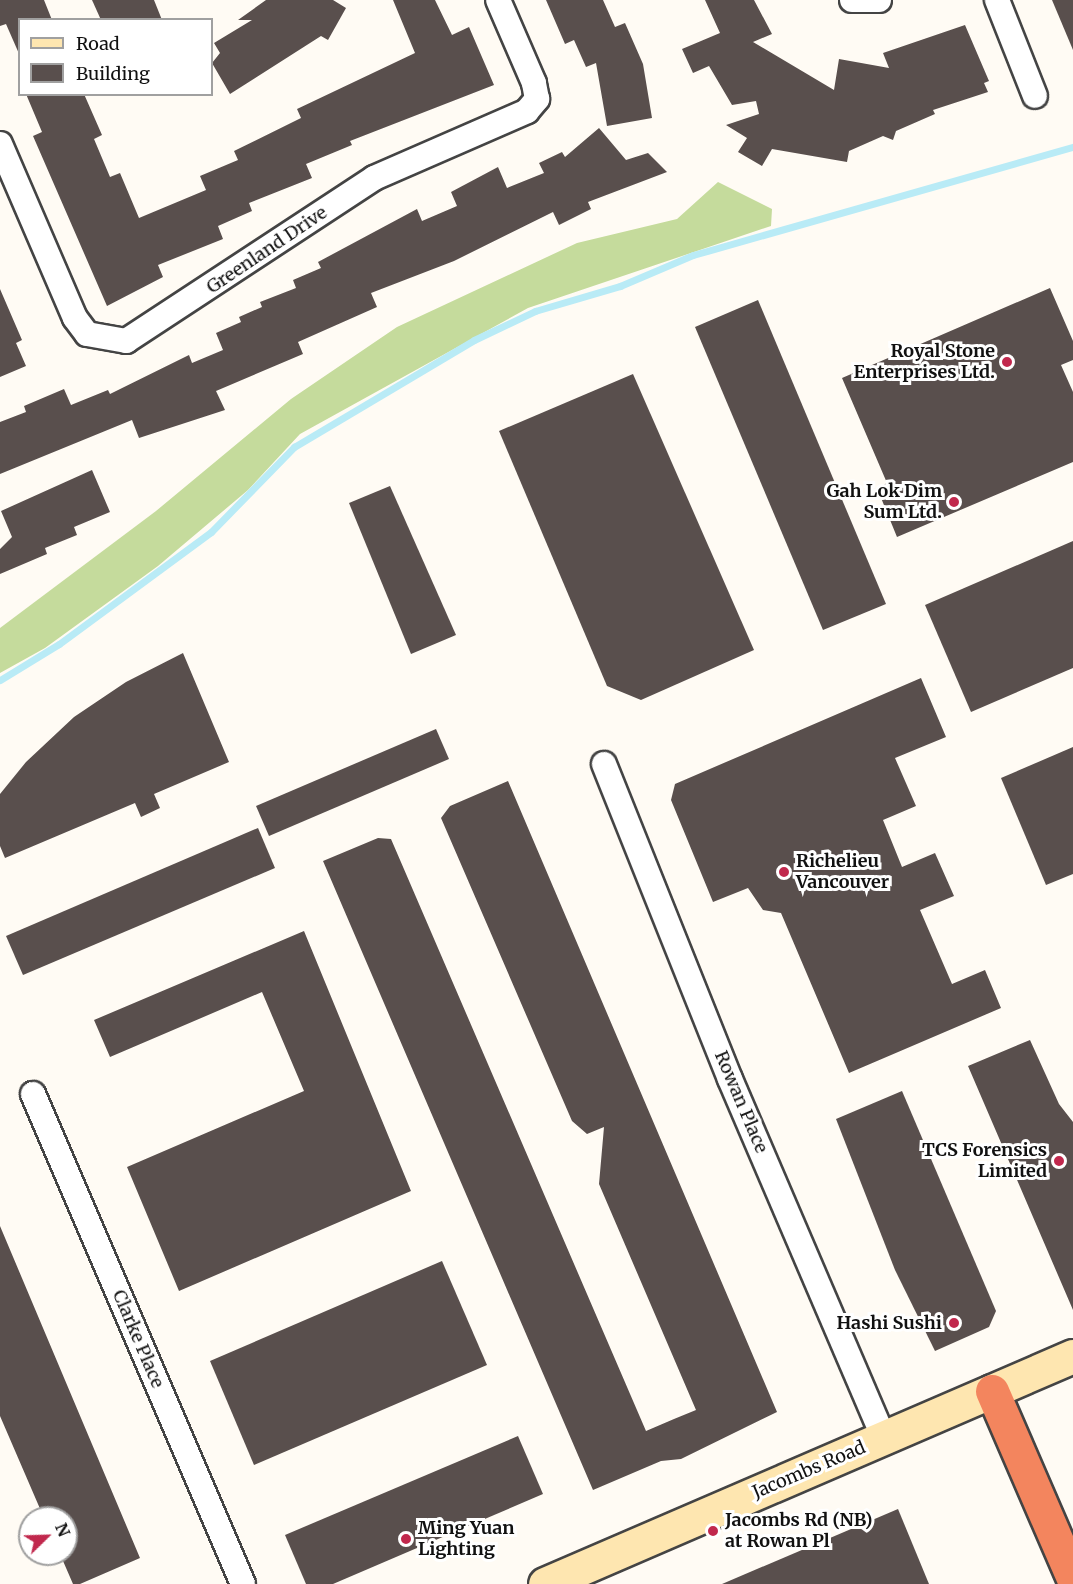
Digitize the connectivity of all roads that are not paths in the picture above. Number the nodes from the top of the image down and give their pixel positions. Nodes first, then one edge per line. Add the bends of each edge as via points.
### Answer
1 (498, 0) edge
2 (852, 0) edge
3 (879, 0) edge
4 (997, 0) edge
5 (1035, 96) dead end
6 (0, 144) edge
7 (604, 764) dead end
8 (33, 1094) dead end
9 (1073, 1356) edge
10 (992, 1391) junction
11 (884, 1438) junction
12 (1073, 1578) edge
13 (243, 1584) edge
14 (545, 1584) edge

1 - 6 street, Greenland Drive via 534,83 537,99 527,111 374,178 126,341 87,334 75,318
2 - 3 street
4 - 5 street
7 - 11 street, Rowan Place via 730,1079
8 - 13 street, Clarke Place
9 - 10 street, Jacombs Road
10 - 11 street, Jacombs Road
10 - 12 highway
11 - 14 street, Jacombs Road

